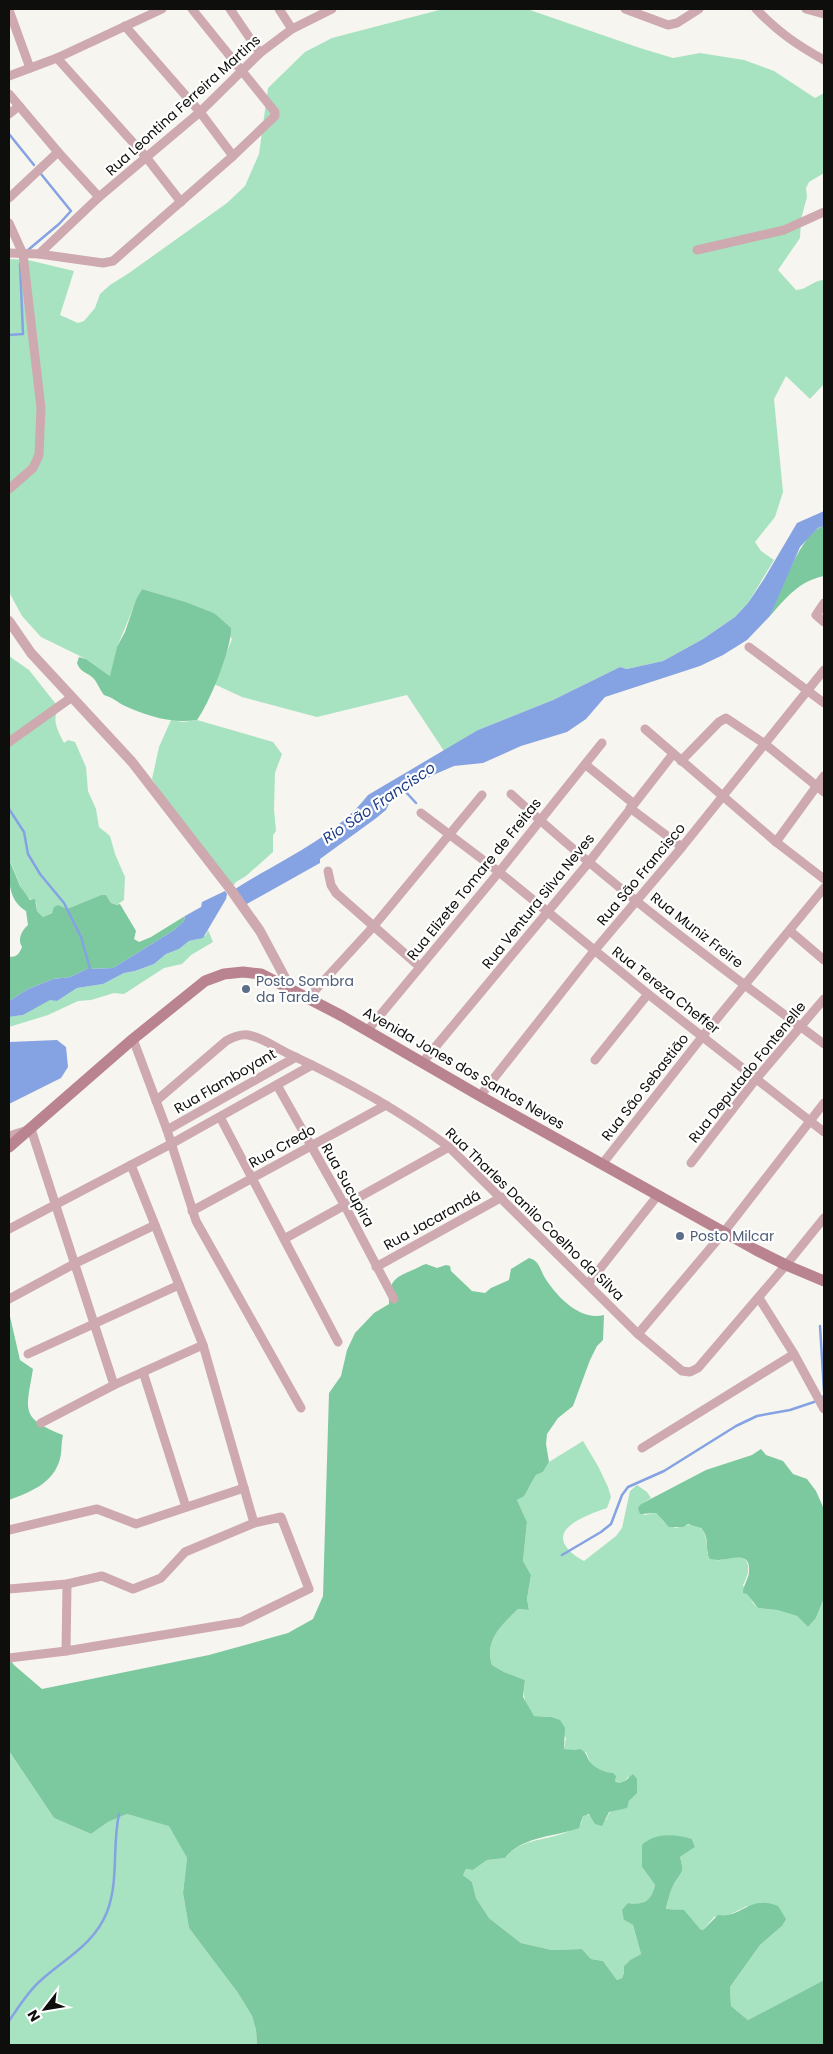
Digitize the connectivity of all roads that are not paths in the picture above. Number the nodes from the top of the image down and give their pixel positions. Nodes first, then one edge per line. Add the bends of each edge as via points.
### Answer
1 (162, 9) edge
2 (192, 9) edge
3 (230, 9) edge
4 (279, 9) edge
5 (329, 9) edge
6 (625, 9) edge
7 (643, 9) edge
8 (696, 9) edge
9 (756, 9) edge
10 (806, 9) edge
11 (9, 10) edge
12 (824, 14) edge
13 (650, 19) junction
14 (125, 26) junction
15 (292, 28) junction
16 (260, 53) junction
17 (57, 58) junction
18 (824, 60) edge
19 (30, 68) junction
20 (240, 71) junction
21 (9, 76) edge
22 (9, 94) edge
23 (19, 106) junction
24 (200, 112) junction
25 (9, 114) edge
26 (58, 152) junction
27 (233, 156) junction
28 (146, 157) junction
29 (99, 197) junction
30 (9, 198) edge
31 (181, 202) junction
32 (824, 212) edge
33 (9, 223) edge
34 (696, 250) dead end
35 (9, 253) edge
36 (23, 254) junction
37 (39, 254) junction
38 (9, 489) edge
39 (824, 603) edge
40 (821, 620) edge
41 (9, 621) edge
42 (749, 647) dead end
43 (824, 670) edge
44 (809, 690) junction
45 (72, 697) junction
46 (824, 703) edge
47 (645, 729) dead end
48 (9, 742) edge
49 (602, 744) dead end
50 (765, 744) junction
51 (673, 754) junction
52 (682, 761) junction
53 (586, 765) junction
54 (824, 776) edge
55 (816, 786) junction
56 (824, 792) edge
57 (482, 794) dead end
58 (511, 794) dead end
59 (723, 796) junction
60 (632, 806) junction
61 (421, 813) dead end
62 (540, 821) junction
63 (450, 835) junction
64 (776, 842) junction
65 (682, 847) junction
66 (590, 862) junction
67 (328, 871) dead end
68 (499, 872) junction
69 (824, 879) edge
70 (824, 888) edge
71 (637, 900) junction
72 (547, 912) junction
73 (373, 927) junction
74 (790, 931) junction
75 (594, 951) junction
76 (824, 960) edge
77 (420, 967) junction
78 (745, 985) junction
79 (291, 989) junction
80 (648, 994) junction
81 (308, 998) junction
82 (824, 999) edge
83 (800, 1026) junction
84 (367, 1031) junction
85 (702, 1037) junction
86 (132, 1039) junction
87 (824, 1044) edge
88 (296, 1057) junction
89 (595, 1060) dead end
90 (422, 1063) junction
91 (312, 1065) junction
92 (756, 1079) junction
93 (277, 1085) junction
94 (480, 1096) junction
95 (156, 1101) junction
96 (824, 1104) edge
97 (386, 1105) junction
98 (220, 1117) junction
99 (809, 1121) junction
100 (31, 1129) junction
101 (167, 1130) junction
102 (824, 1132) edge
103 (9, 1136) edge
104 (171, 1144) junction
105 (311, 1145) junction
106 (9, 1147) edge
107 (449, 1147) junction
108 (603, 1164) junction
109 (691, 1164) dead end
110 (132, 1165) junction
111 (253, 1178) junction
112 (658, 1195) junction
113 (502, 1198) junction
114 (56, 1205) junction
115 (345, 1206) junction
116 (192, 1211) junction
117 (824, 1218) edge
118 (155, 1225) junction
119 (9, 1230) edge
120 (724, 1232) junction
121 (284, 1239) junction
122 (74, 1264) junction
123 (786, 1265) junction
124 (376, 1266) junction
125 (824, 1281) edge
126 (588, 1284) junction
127 (179, 1285) junction
128 (758, 1298) junction
129 (9, 1299) edge
130 (394, 1299) dead end
131 (94, 1325) junction
132 (638, 1334) junction
133 (338, 1342) dead end
134 (203, 1345) junction
135 (28, 1354) dead end
136 (794, 1354) junction
137 (143, 1372) junction
138 (114, 1385) junction
139 (301, 1408) dead end
140 (824, 1409) edge
141 (41, 1423) dead end
142 (642, 1448) dead end
143 (244, 1488) junction
144 (186, 1507) junction
145 (254, 1523) junction
146 (9, 1530) edge
147 (67, 1584) junction
148 (9, 1589) edge
149 (66, 1651) junction
150 (9, 1658) edge

1 - 14 street
2 - 20 street
3 - 16 street
4 - 15 street
5 - 15 street, Rua Leontina Ferreira Martins
6 - 13 street
7 - 13 street
8 - 13 street via 673,24
9 - 18 street via 774,28
10 - 12 street
11 - 19 street
14 - 17 street
14 - 24 street
15 - 16 street, Rua Leontina Ferreira Martins
16 - 20 street, Rua Leontina Ferreira Martins
17 - 19 street
17 - 28 street
19 - 21 street
20 - 24 street, Rua Leontina Ferreira Martins
20 - 27 street via 275,115
22 - 23 street
23 - 25 street
23 - 26 street
24 - 27 street
24 - 28 street, Rua Leontina Ferreira Martins
26 - 29 street
26 - 30 street
27 - 31 street
28 - 29 street, Rua Leontina Ferreira Martins
28 - 31 street
29 - 37 street, Rua Leontina Ferreira Martins
31 - 37 street via 113,261 103,263
32 - 34 street via 784,230
33 - 36 street
35 - 36 street
36 - 37 street
36 - 38 street via 41,408 39,455 33,468
39 - 40 street via 817,614
41 - 45 street via 31,653
42 - 44 street
43 - 44 street, Rua São Francisco
44 - 46 street
44 - 50 street, Rua São Francisco
45 - 48 street
45 - 79 street via 132,762 242,904
47 - 51 street
49 - 53 street, Rua Elizete Tomare de Freitas
50 - 52 street via 726,718
50 - 55 street
50 - 59 street, Rua São Francisco
51 - 52 street
51 - 60 street, Rua Ventura Silva Neves
52 - 59 street
53 - 60 street
53 - 62 street, Rua Elizete Tomare de Freitas
54 - 55 street
55 - 56 street
55 - 64 street
57 - 63 street
58 - 62 street, Rua Muniz Freire
59 - 64 street
59 - 65 street, Rua São Francisco
60 - 65 street
60 - 66 street, Rua Ventura Silva Neves
61 - 63 street, Rua Tereza Cheffer
62 - 66 street, Rua Muniz Freire
62 - 68 street, Rua Elizete Tomare de Freitas
63 - 68 street, Rua Tereza Cheffer
63 - 73 street
64 - 69 street
65 - 71 street, Rua São Francisco
66 - 71 street, Rua Muniz Freire
66 - 72 street, Rua Ventura Silva Neves
67 - 73 street via 336,893
68 - 72 street, Rua Tereza Cheffer
68 - 77 street, Rua Elizete Tomare de Freitas
70 - 74 street, Rua São Sebastião
71 - 75 street, Rua São Francisco
71 - 78 street, Rua Muniz Freire
72 - 75 street, Rua Tereza Cheffer
72 - 90 street, Rua Ventura Silva Neves
73 - 77 street
73 - 81 street
74 - 76 street
74 - 78 street, Rua São Sebastião
75 - 80 street, Rua Tereza Cheffer
75 - 94 street, Rua São Francisco
77 - 84 street, Rua Elizete Tomare de Freitas
78 - 83 street, Rua Muniz Freire
78 - 85 street, Rua São Sebastião
79 - 81 main road, Avenida Jones dos Santos Neves
79 - 86 main road, Avenida Jones dos Santos Neves via 261,974 224,974 205,981
80 - 85 street, Rua Tereza Cheffer
80 - 89 street
81 - 84 main road, Avenida Jones dos Santos Neves
82 - 83 street, Rua Deputado Fontenelle
83 - 87 street, Rua Muniz Freire
83 - 92 street, Rua Deputado Fontenelle
84 - 90 main road, Avenida Jones dos Santos Neves
85 - 92 street, Rua Tereza Cheffer
85 - 108 street, Rua São Sebastião
86 - 95 street
86 - 100 main road, Avenida Jones dos Santos Neves
88 - 91 street, Rua Tharles Danilo Coelho da Silva
88 - 95 street, Rua Tharles Danilo Coelho da Silva via 250,1035 234,1037
88 - 101 street, Rua Flamboyant
90 - 94 main road, Avenida Jones dos Santos Neves
91 - 93 street
91 - 97 street, Rua Tharles Danilo Coelho da Silva
92 - 99 street, Rua Tereza Cheffer
92 - 109 street, Rua Deputado Fontenelle
93 - 98 street
93 - 105 street, Rua Sucupira
94 - 108 main road, Avenida Jones dos Santos Neves
95 - 101 street
96 - 99 street
97 - 105 street, Rua Credo
97 - 107 street, Rua Tharles Danilo Coelho da Silva
98 - 104 street
98 - 111 street
99 - 102 street, Rua Tereza Cheffer
99 - 120 street
100 - 103 street
100 - 106 main road, Avenida Jones dos Santos Neves
100 - 114 street
101 - 104 street
104 - 110 street
104 - 116 street
105 - 111 street, Rua Credo
105 - 115 street, Rua Sucupira
107 - 113 street, Rua Tharles Danilo Coelho da Silva
107 - 115 street
108 - 112 main road, Avenida Jones dos Santos Neves
110 - 114 street
110 - 118 street
111 - 116 street, Rua Credo
111 - 121 street
112 - 120 main road, Avenida Jones dos Santos Neves
112 - 126 street
113 - 124 street, Rua Jacarandá
113 - 126 street, Rua Tharles Danilo Coelho da Silva
114 - 119 street
114 - 122 street
115 - 121 street
115 - 124 street, Rua Sucupira
116 - 139 street
117 - 123 street
118 - 122 street
118 - 127 street
120 - 123 main road, Avenida Jones dos Santos Neves
120 - 132 street
121 - 133 street
122 - 129 street
122 - 131 street
123 - 125 main road, Avenida Jones dos Santos Neves
123 - 128 street
124 - 130 street, Rua Sucupira
126 - 132 street, Rua Tharles Danilo Coelho da Silva
127 - 131 street
127 - 134 street
128 - 132 street, Rua Tharles Danilo Coelho da Silva via 698,1368 690,1372 682,1371
128 - 136 street
131 - 135 street
131 - 138 street
134 - 137 street
134 - 143 street
136 - 140 street
136 - 142 street
137 - 138 street
137 - 144 street
138 - 141 street
143 - 144 street
143 - 145 street
144 - 146 street via 136,1524 97,1509
145 - 147 street via 185,1552 161,1578 133,1589 102,1576
145 - 149 street via 281,1518 309,1589 241,1622
147 - 148 street
147 - 149 street
149 - 150 street

